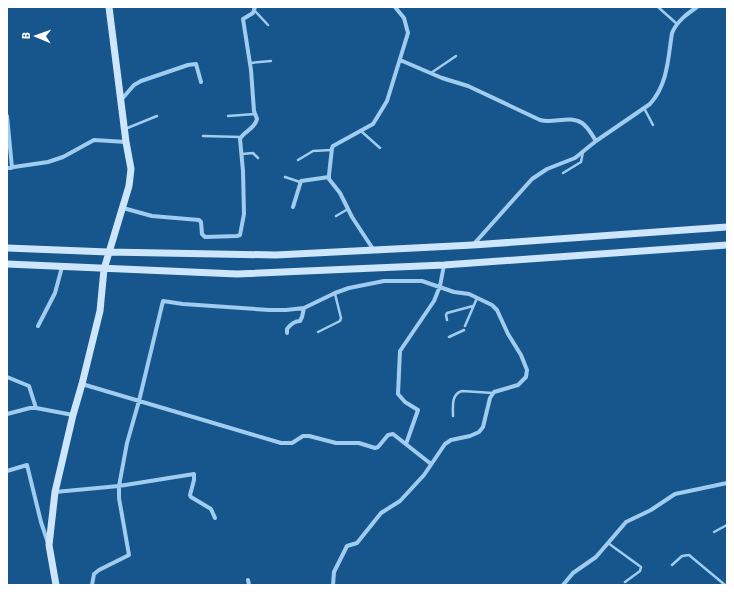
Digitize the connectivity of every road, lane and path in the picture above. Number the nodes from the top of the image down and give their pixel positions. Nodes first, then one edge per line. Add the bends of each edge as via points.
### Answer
1 (109, 7) edge
2 (396, 7) edge
3 (658, 7) edge
4 (697, 7) edge
5 (255, 9) edge
6 (677, 24) junction
7 (268, 25) dead end
8 (456, 56) dead end
9 (400, 60) junction
10 (271, 61) dead end
11 (250, 63) junction
12 (431, 73) junction
13 (201, 82) dead end
14 (121, 100) junction
15 (644, 108) junction
16 (255, 114) junction
17 (7, 116) edge
18 (157, 116) dead end
19 (228, 116) dead end
20 (7, 119) edge
21 (653, 125) dead end
22 (124, 130) junction
23 (361, 131) junction
24 (203, 136) dead end
25 (241, 137) junction
26 (596, 141) junction
27 (126, 142) junction
28 (380, 148) dead end
29 (331, 150) junction
30 (583, 151) junction
31 (241, 154) junction
32 (258, 158) dead end
33 (298, 160) dead end
34 (9, 168) edge
35 (563, 173) dead end
36 (285, 177) dead end
37 (329, 177) junction
38 (300, 182) junction
39 (293, 207) dead end
40 (123, 208) junction
41 (348, 209) junction
42 (336, 216) dead end
43 (727, 226) edge
44 (473, 245) junction
45 (727, 245) edge
46 (7, 248) edge
47 (373, 249) junction
48 (108, 252) junction
49 (7, 264) edge
50 (444, 265) junction
51 (62, 267) junction
52 (104, 269) junction
53 (440, 286) junction
54 (335, 293) junction
55 (477, 298) junction
56 (473, 306) junction
57 (304, 308) junction
58 (447, 320) dead end
59 (38, 326) dead end
60 (318, 332) dead end
61 (287, 333) dead end
62 (449, 337) dead end
63 (7, 377) edge
64 (82, 384) junction
65 (493, 393) junction
66 (139, 401) junction
67 (36, 408) junction
68 (7, 414) edge
69 (72, 415) junction
70 (453, 416) dead end
71 (406, 444) junction
72 (431, 464) junction
73 (7, 471) edge
74 (726, 484) edge
75 (119, 486) junction
76 (55, 492) junction
77 (214, 518) dead end
78 (727, 525) edge
79 (714, 532) dead end
80 (608, 543) junction
81 (49, 545) junction
82 (672, 565) dead end
83 (248, 580) dead end
84 (625, 582) dead end
85 (56, 585) edge
86 (92, 585) edge
87 (249, 585) edge
88 (333, 585) edge
89 (563, 585) edge
90 (725, 585) edge

1 - 14 street
2 - 9 street via 404,18 408,33
3 - 6 lane
4 - 6 street
5 - 7 lane
5 - 11 street via 243,19
6 - 15 street via 672,33 662,86 657,96
8 - 12 lane
9 - 12 street
9 - 23 street via 387,101 376,121
10 - 11 lane
11 - 16 street
12 - 26 street via 468,86 540,120 578,121 585,125
13 - 14 street via 196,64 188,65 141,81
14 - 22 street
15 - 21 lane
15 - 26 street
16 - 19 lane
16 - 25 street via 256,123
17 - 20 street
18 - 22 lane
20 - 34 street
22 - 27 street
23 - 28 lane
23 - 29 street via 333,146
24 - 25 lane
25 - 31 street
26 - 30 street
27 - 34 street via 94,140 48,162
27 - 40 street via 131,169
29 - 33 lane via 314,151
29 - 37 street
30 - 35 lane via 581,162
30 - 44 street via 568,162 540,173 532,179
31 - 32 lane via 253,153
31 - 40 street via 244,214 240,235 205,237 199,220 152,216
36 - 38 lane
37 - 38 street
37 - 41 street
38 - 39 street
40 - 48 street
41 - 42 lane
41 - 47 street
43 - 44 street
44 - 47 street
45 - 50 street
46 - 48 street
47 - 48 street via 276,255
48 - 52 street
49 - 51 street
50 - 52 street via 237,274
50 - 53 street
51 - 52 street
51 - 59 street via 55,293
52 - 64 street via 100,311
53 - 54 street via 422,281 384,281
53 - 55 street
53 - 71 street via 427,312 400,351 398,394 404,402 418,410
54 - 57 street
54 - 60 lane via 342,318
55 - 56 lane
55 - 65 street via 497,310 527,370 526,377 518,385
56 - 58 lane via 447,313
56 - 62 lane via 465,328
57 - 61 street via 300,321 289,326
57 - 66 street via 269,310 163,301
63 - 67 street via 29,386
64 - 66 street
64 - 69 street
65 - 70 lane via 457,392 454,396
65 - 72 street via 483,427 479,432 448,441
66 - 71 street via 281,443 292,443 303,436 309,436 336,443 359,443 374,448 391,434
66 - 75 street via 127,443
67 - 68 street
67 - 69 street
69 - 76 street
71 - 72 street
72 - 88 street via 400,501 381,513 357,543 347,546 334,572
73 - 81 street via 26,465
74 - 80 street via 675,494 652,510 626,522
75 - 76 street
75 - 77 street via 194,474 191,497 211,509
75 - 86 street via 129,555 94,574
76 - 81 street
78 - 79 lane
80 - 84 lane via 641,567 640,571
80 - 89 street via 596,557 568,577
81 - 85 street
82 - 90 lane via 682,556 689,555
83 - 87 street

